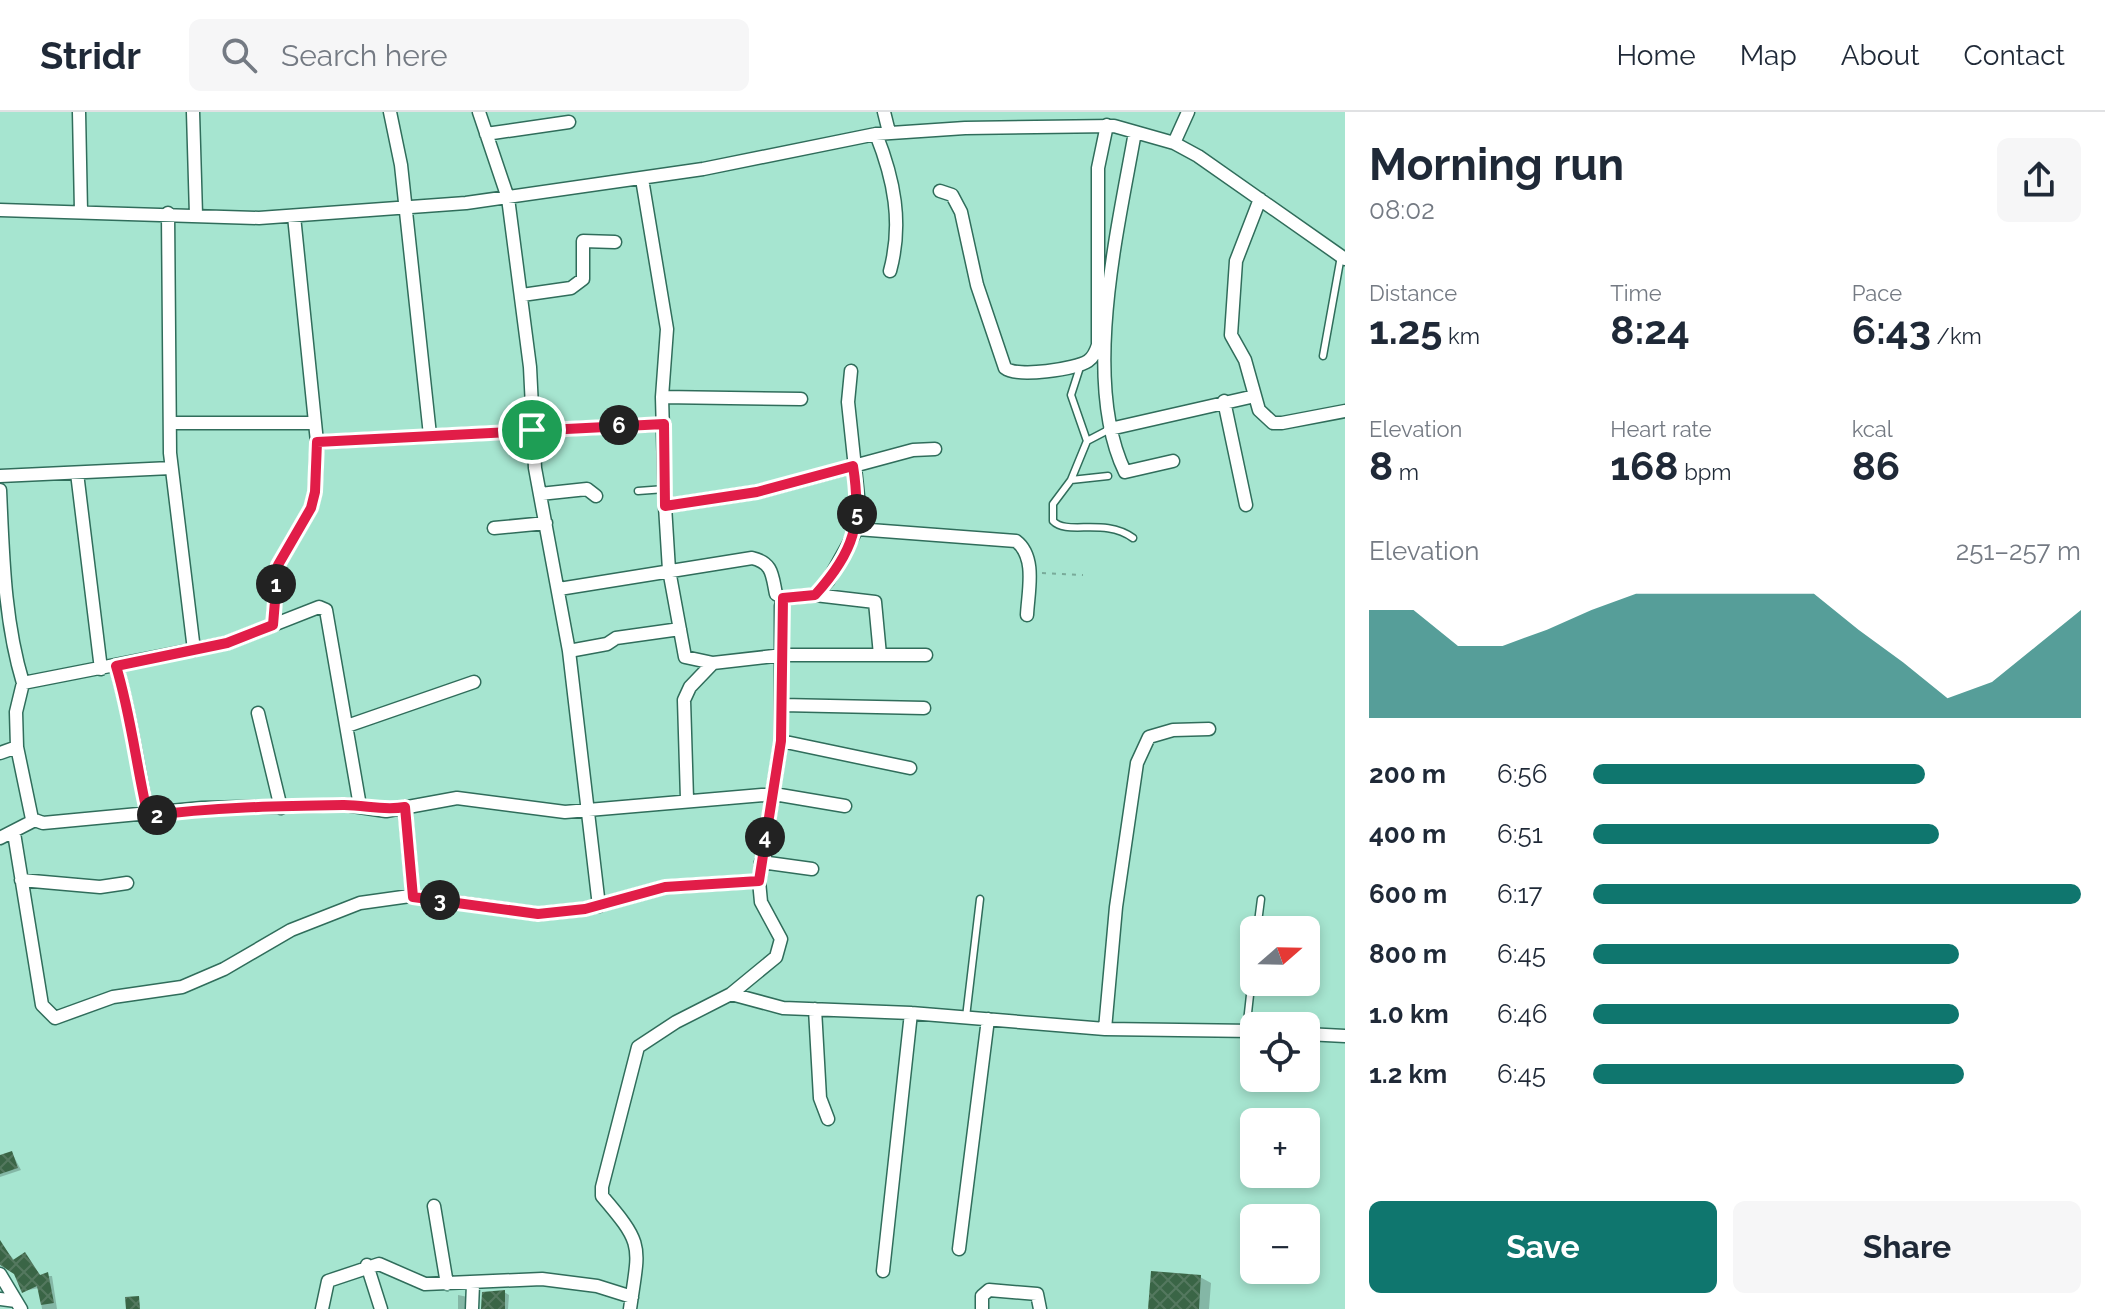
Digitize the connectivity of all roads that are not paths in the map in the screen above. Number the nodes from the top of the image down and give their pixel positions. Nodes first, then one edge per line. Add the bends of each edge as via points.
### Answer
1 (79, 112) edge
2 (193, 112) edge
3 (390, 112) edge
4 (479, 112) edge
5 (884, 112) edge
6 (1009, 112) edge
7 (1188, 112) edge
8 (1070, 119) edge
9 (569, 122) dead end
10 (1107, 125) junction
11 (1010, 128) junction
12 (1135, 132) junction
13 (883, 133) junction
14 (486, 134) junction
15 (1174, 143) junction
16 (642, 179) junction
17 (940, 191) dead end
18 (508, 198) junction
19 (1260, 199) junction
20 (405, 207) junction
21 (0, 210) edge
22 (81, 211) junction
23 (168, 213) junction
24 (196, 215) junction
25 (294, 216) junction
26 (615, 242) dead end
27 (1343, 257) edge
28 (890, 271) dead end
29 (522, 295) junction
30 (1323, 356) dead end
31 (1081, 364) junction
32 (851, 371) dead end
33 (1255, 396) junction
34 (662, 397) junction
35 (801, 399) dead end
36 (1224, 401) junction
37 (1345, 411) edge
38 (170, 423) junction
39 (313, 423) junction
40 (664, 424) junction
41 (1110, 429) junction
42 (532, 430) junction
43 (430, 435) junction
44 (1087, 441) junction
45 (317, 442) junction
46 (935, 449) dead end
47 (1173, 461) dead end
48 (853, 466) junction
49 (171, 468) junction
50 (77, 473) junction
51 (0, 476) edge
52 (1108, 476) dead end
53 (1071, 480) junction
54 (665, 489) junction
55 (0, 490) edge
56 (638, 491) dead end
57 (540, 494) junction
58 (596, 496) dead end
59 (1246, 505) dead end
60 (665, 506) junction
61 (546, 523) junction
62 (494, 528) dead end
63 (857, 529) junction
64 (1133, 538) dead end
65 (669, 570) junction
66 (559, 589) junction
67 (815, 595) junction
68 (783, 598) junction
69 (1027, 615) dead end
70 (273, 625) junction
71 (680, 629) junction
72 (194, 650) junction
73 (569, 651) junction
74 (783, 655) junction
75 (880, 655) junction
76 (926, 655) dead end
77 (713, 663) junction
78 (116, 666) junction
79 (101, 669) junction
80 (474, 682) dead end
81 (23, 683) junction
82 (782, 705) junction
83 (924, 708) dead end
84 (258, 713) dead end
85 (347, 726) junction
86 (1209, 729) dead end
87 (781, 741) junction
88 (17, 747) junction
89 (0, 753) edge
90 (910, 768) dead end
91 (774, 794) junction
92 (687, 799) junction
93 (360, 806) junction
94 (845, 806) dead end
95 (405, 807) junction
96 (281, 808) junction
97 (589, 811) junction
98 (148, 816) junction
99 (33, 821) junction
100 (14, 833) junction
101 (0, 838) edge
102 (761, 862) junction
103 (812, 869) dead end
104 (21, 880) junction
105 (759, 881) junction
106 (127, 883) dead end
107 (413, 897) junction
108 (980, 899) dead end
109 (1261, 899) dead end
110 (599, 906) junction
111 (1259, 916) edge
112 (731, 994) junction
113 (815, 1009) junction
114 (911, 1013) junction
115 (966, 1017) junction
116 (988, 1019) junction
117 (1105, 1029) junction
118 (1240, 1031) edge
119 (1320, 1035) edge
120 (1345, 1036) edge
121 (828, 1119) dead end
122 (434, 1206) dead end
123 (959, 1249) dead end
124 (367, 1265) junction
125 (883, 1271) dead end
126 (0, 1274) edge
127 (447, 1284) junction
128 (473, 1284) junction
129 (0, 1299) edge
130 (631, 1303) edge
131 (19, 1305) edge
132 (322, 1309) edge
133 (381, 1309) edge
134 (472, 1309) edge
135 (982, 1309) edge
136 (1040, 1309) edge

1 - 22 street
2 - 24 street
3 - 20 street
4 - 14 street
5 - 13 street
6 - 11 street
7 - 15 street
8 - 10 street
8 - 11 street
9 - 14 street
10 - 12 street
10 - 31 street via 1098,168 1100,333 1095,354
11 - 13 street
12 - 15 street
12 - 41 street via 1111,282 1104,372
13 - 16 street
13 - 28 street via 899,234
14 - 18 street
15 - 19 street
16 - 18 street
16 - 34 street via 667,329
17 - 31 street via 952,195 961,212 977,285 1005,368 1027,375
18 - 20 street
18 - 29 street
19 - 27 street
19 - 33 street via 1232,282 1231,335
20 - 25 street
20 - 43 street
21 - 22 street
22 - 23 street
23 - 24 street
23 - 38 street
24 - 25 street
25 - 39 street
26 - 29 street via 583,241 583,279 571,288
27 - 30 lane
29 - 42 street
31 - 44 lane via 1071,395
32 - 48 street via 842,402
33 - 36 street
33 - 37 street via 1259,410 1273,423
34 - 35 street
34 - 40 street
36 - 41 street
36 - 59 street
38 - 39 street
38 - 49 street
39 - 45 street
40 - 42 street
40 - 54 street
41 - 44 lane
41 - 47 street via 1125,472
42 - 43 street
42 - 57 street
43 - 45 street
44 - 53 lane
45 - 70 street via 315,492 278,565
46 - 48 street
48 - 60 street via 757,492
48 - 63 street
49 - 50 street
49 - 72 street
50 - 51 street
50 - 79 street
52 - 53 lane
53 - 64 lane via 1053,504 1057,525 1117,528
54 - 56 lane
54 - 60 street
55 - 81 street via 5,594
57 - 58 street via 587,489
57 - 61 street
60 - 65 street
61 - 62 street
61 - 66 street
63 - 67 street
63 - 69 street via 1016,541 1027,554
65 - 66 street
65 - 68 street via 752,558 771,568 776,594
65 - 71 street
66 - 73 street
67 - 68 street
67 - 75 street via 875,602
68 - 74 street
70 - 72 street via 246,638
70 - 85 street via 305,610 326,610
71 - 73 street
71 - 77 street via 685,657
72 - 78 street
73 - 97 street
74 - 75 street
74 - 77 street
74 - 82 street
75 - 76 street
77 - 92 street via 684,700
78 - 79 street
78 - 98 street
79 - 81 street
80 - 85 street
81 - 88 street via 16,712
82 - 83 street
82 - 87 street
84 - 96 street
85 - 93 street
86 - 117 street via 1149,737 1137,763
87 - 90 street
87 - 91 street
88 - 89 street
88 - 99 street
91 - 92 street
91 - 94 street
91 - 102 street
92 - 97 street
93 - 95 street via 386,811
93 - 96 street
95 - 97 street via 457,798
95 - 107 street
96 - 98 street via 202,808
97 - 110 street
98 - 99 street
99 - 100 street
100 - 101 street
100 - 104 street
102 - 103 street
102 - 105 street
104 - 106 street via 100,887
104 - 107 street via 42,1005 55,1018 113,997 182,987 291,930 360,903
105 - 110 street via 665,887
105 - 112 street via 761,902 781,946 776,957
107 - 110 street via 538,914
108 - 115 lane
109 - 111 lane
112 - 113 street via 772,1007
112 - 130 street via 638,1047 602,1187 602,1196 617,1209 634,1238
113 - 114 street
113 - 121 street via 820,1098
114 - 115 street
114 - 125 street
115 - 116 street
116 - 117 street
116 - 123 street
117 - 118 street
119 - 120 street
122 - 127 street
124 - 127 street via 387,1264 416,1282
124 - 132 street via 328,1281
124 - 133 street
126 - 131 street
127 - 128 street
128 - 130 street via 542,1279 597,1286
128 - 134 street
129 - 131 street
135 - 136 street via 982,1296 989,1290 1037,1294

